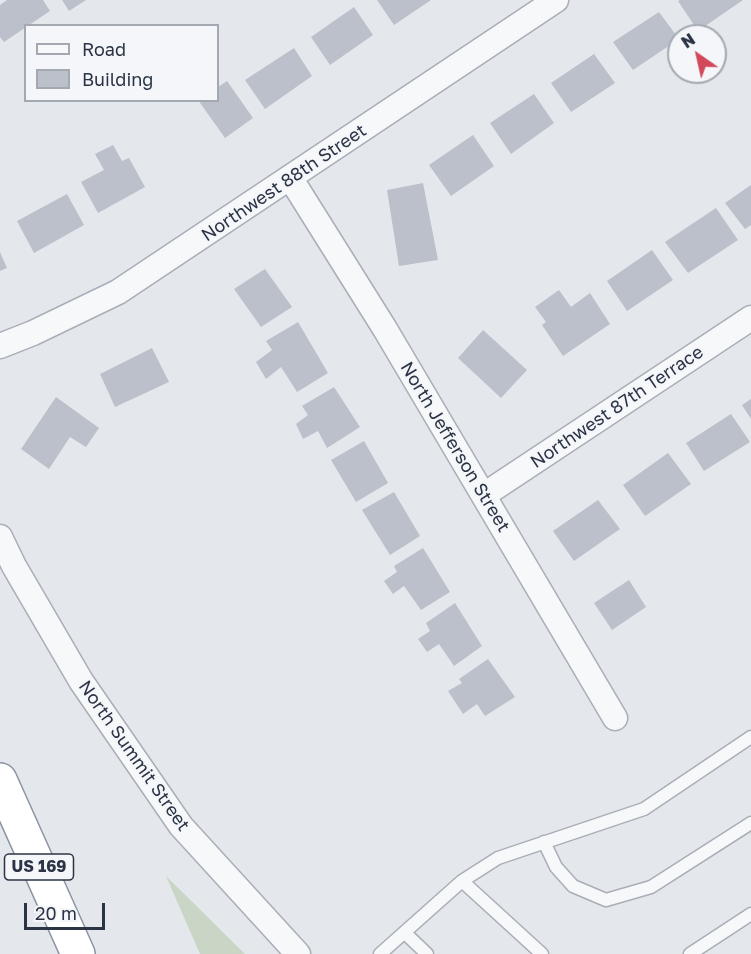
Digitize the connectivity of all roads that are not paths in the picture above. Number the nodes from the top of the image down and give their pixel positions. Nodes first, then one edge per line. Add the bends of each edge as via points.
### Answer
1 (556, 0) edge
2 (291, 179) junction
3 (751, 318) edge
4 (0, 346) edge
5 (484, 495) junction
6 (0, 537) edge
7 (615, 718) dead end
8 (751, 737) edge
9 (0, 780) edge
10 (751, 822) edge
11 (544, 842) junction
12 (462, 881) junction
13 (751, 914) edge
14 (405, 933) junction
15 (78, 954) edge
16 (298, 954) edge
17 (380, 954) edge
18 (428, 954) edge
19 (542, 954) edge
20 (690, 954) edge

1 - 2 street, Northwest 88th Street
2 - 4 street, Northwest 88th Street via 118,292
2 - 5 street, North Jefferson Street
3 - 5 street, Northwest 87th Terrace
5 - 7 street, North Jefferson Street
6 - 16 street, North Summit Street via 81,681 181,826
8 - 11 lane via 644,809
9 - 15 highway, US 169
10 - 11 lane via 651,887 606,900 573,886 556,867
11 - 12 lane via 498,858
12 - 14 lane
12 - 19 lane
13 - 20 lane
14 - 17 lane
14 - 18 lane

